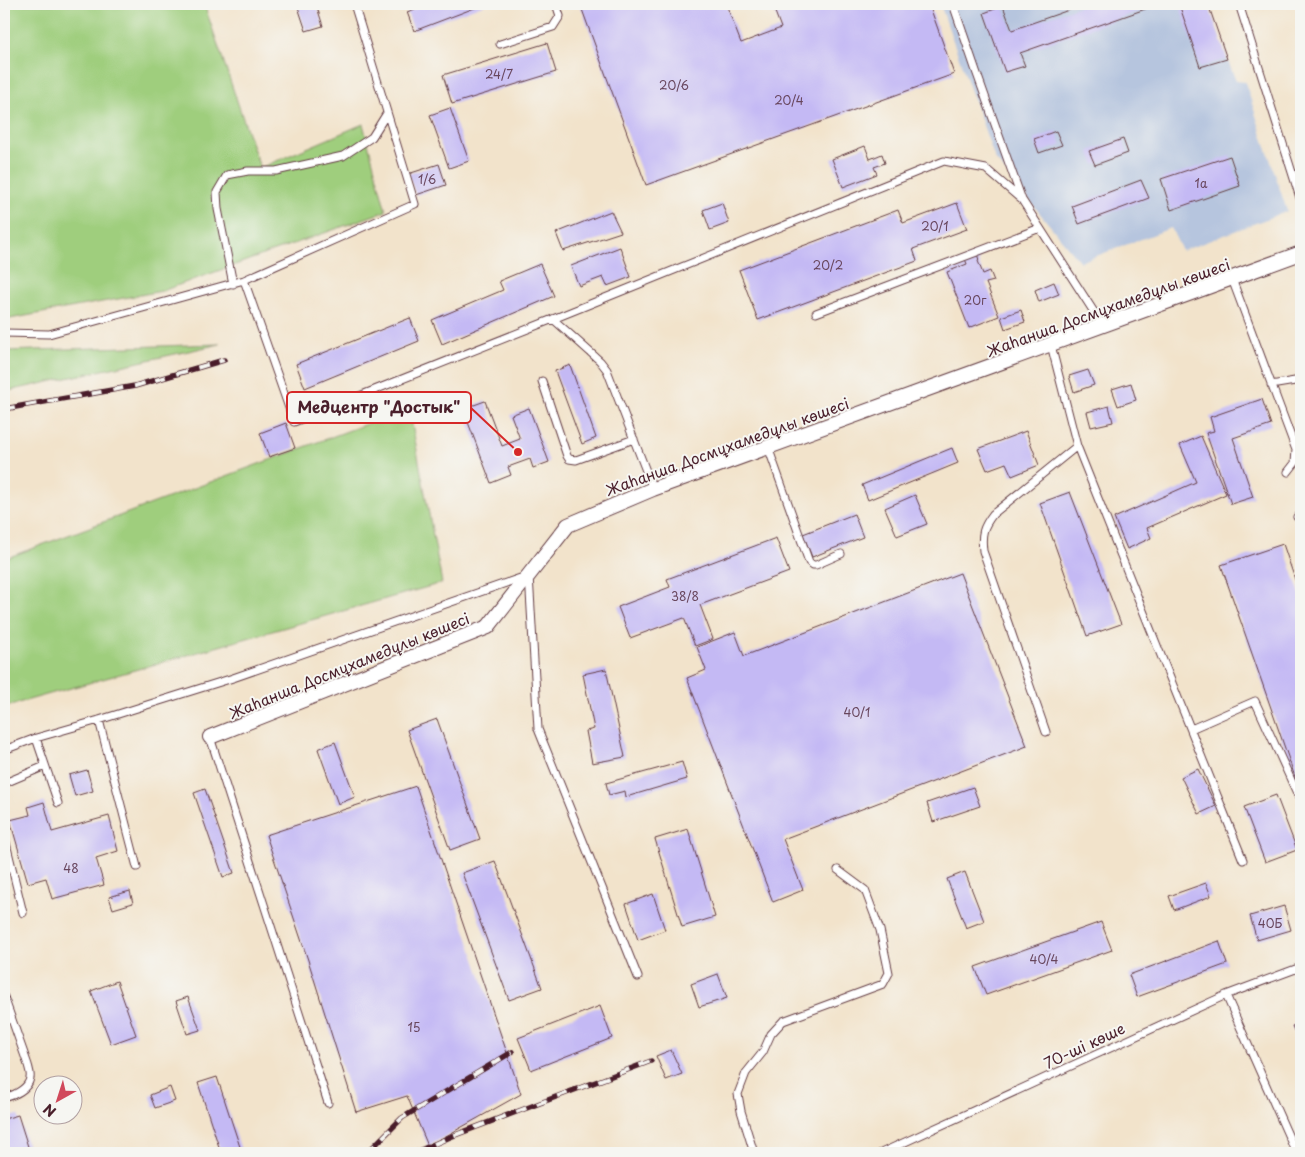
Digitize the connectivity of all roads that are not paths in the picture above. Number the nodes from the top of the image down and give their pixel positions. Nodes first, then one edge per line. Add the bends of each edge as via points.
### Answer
1 (354, 4) edge
2 (556, 4) edge
3 (953, 4) edge
4 (1239, 4) edge
5 (500, 44) dead end
6 (387, 113) junction
7 (1022, 200) junction
8 (1301, 200) edge
9 (1040, 228) junction
10 (1301, 253) edge
11 (1232, 279) junction
12 (244, 280) junction
13 (233, 284) junction
14 (816, 313) dead end
15 (554, 319) junction
16 (1103, 326) junction
17 (4, 333) edge
18 (1051, 345) junction
19 (1301, 380) edge
20 (542, 381) dead end
21 (1271, 385) junction
22 (634, 439) junction
23 (1077, 446) junction
24 (768, 447) junction
25 (1288, 472) dead end
26 (653, 489) junction
27 (841, 554) dead end
28 (529, 575) junction
29 (99, 720) junction
30 (1191, 729) junction
31 (1046, 732) dead end
32 (210, 737) joint
33 (36, 738) junction
34 (4, 750) edge
35 (45, 766) junction
36 (4, 784) edge
37 (1301, 802) edge
38 (58, 803) dead end
39 (4, 835) edge
40 (1244, 860) dead end
41 (137, 866) dead end
42 (838, 870) dead end
43 (23, 914) dead end
44 (1301, 967) edge
45 (638, 977) dead end
46 (1226, 995) junction
47 (4, 997) edge
48 (4, 1098) edge
49 (328, 1104) dead end
50 (754, 1153) edge
51 (881, 1153) edge
52 (1296, 1153) edge

1 - 6 lane
2 - 5 lane via 560,16 553,27
3 - 7 lane
4 - 8 lane
6 - 12 lane via 415,204
6 - 13 lane via 372,138 343,156 276,171 227,175 217,192
7 - 9 lane
7 - 15 lane via 986,168 944,161
9 - 14 lane
9 - 16 lane
10 - 11 street, Жаһанша Досмұхамедұлы көшесі
11 - 16 street, Жаһанша Досмұхамедұлы көшесі
11 - 21 lane
12 - 13 lane
12 - 15 lane via 294,422
13 - 17 lane via 49,334
15 - 22 lane via 607,370
16 - 18 street, Жаһанша Досмұхамедұлы көшесі
18 - 23 lane
18 - 24 street, Жаһанша Досмұхамедұлы көшесі
19 - 21 lane
20 - 22 lane via 569,459 576,460
21 - 25 lane via 1296,450 1295,463
22 - 26 lane
23 - 30 lane
23 - 31 lane via 993,514 984,526 981,539 982,551
24 - 26 street, Жаһанша Досмұхамедұлы көшесі
24 - 27 lane via 809,562 816,565
26 - 28 street, Жаһанша Досмұхамедұлы көшесі via 568,525
28 - 29 lane via 233,678
28 - 32 street, Жаһанша Досмұхамедұлы көшесі via 488,627
28 - 45 lane via 538,729
29 - 33 lane
29 - 41 lane
30 - 37 lane via 1255,701
30 - 40 lane
32 - 49 lane
33 - 34 lane
33 - 35 lane
35 - 36 lane
35 - 38 lane
39 - 43 lane
42 - 50 lane via 865,890 880,930 889,973 883,984 783,1021 771,1034 763,1052 746,1074 738,1094
44 - 46 lane, 70-ші көше
46 - 51 lane, 70-ші көше
46 - 52 lane
47 - 48 lane via 31,1076 27,1085 16,1094

